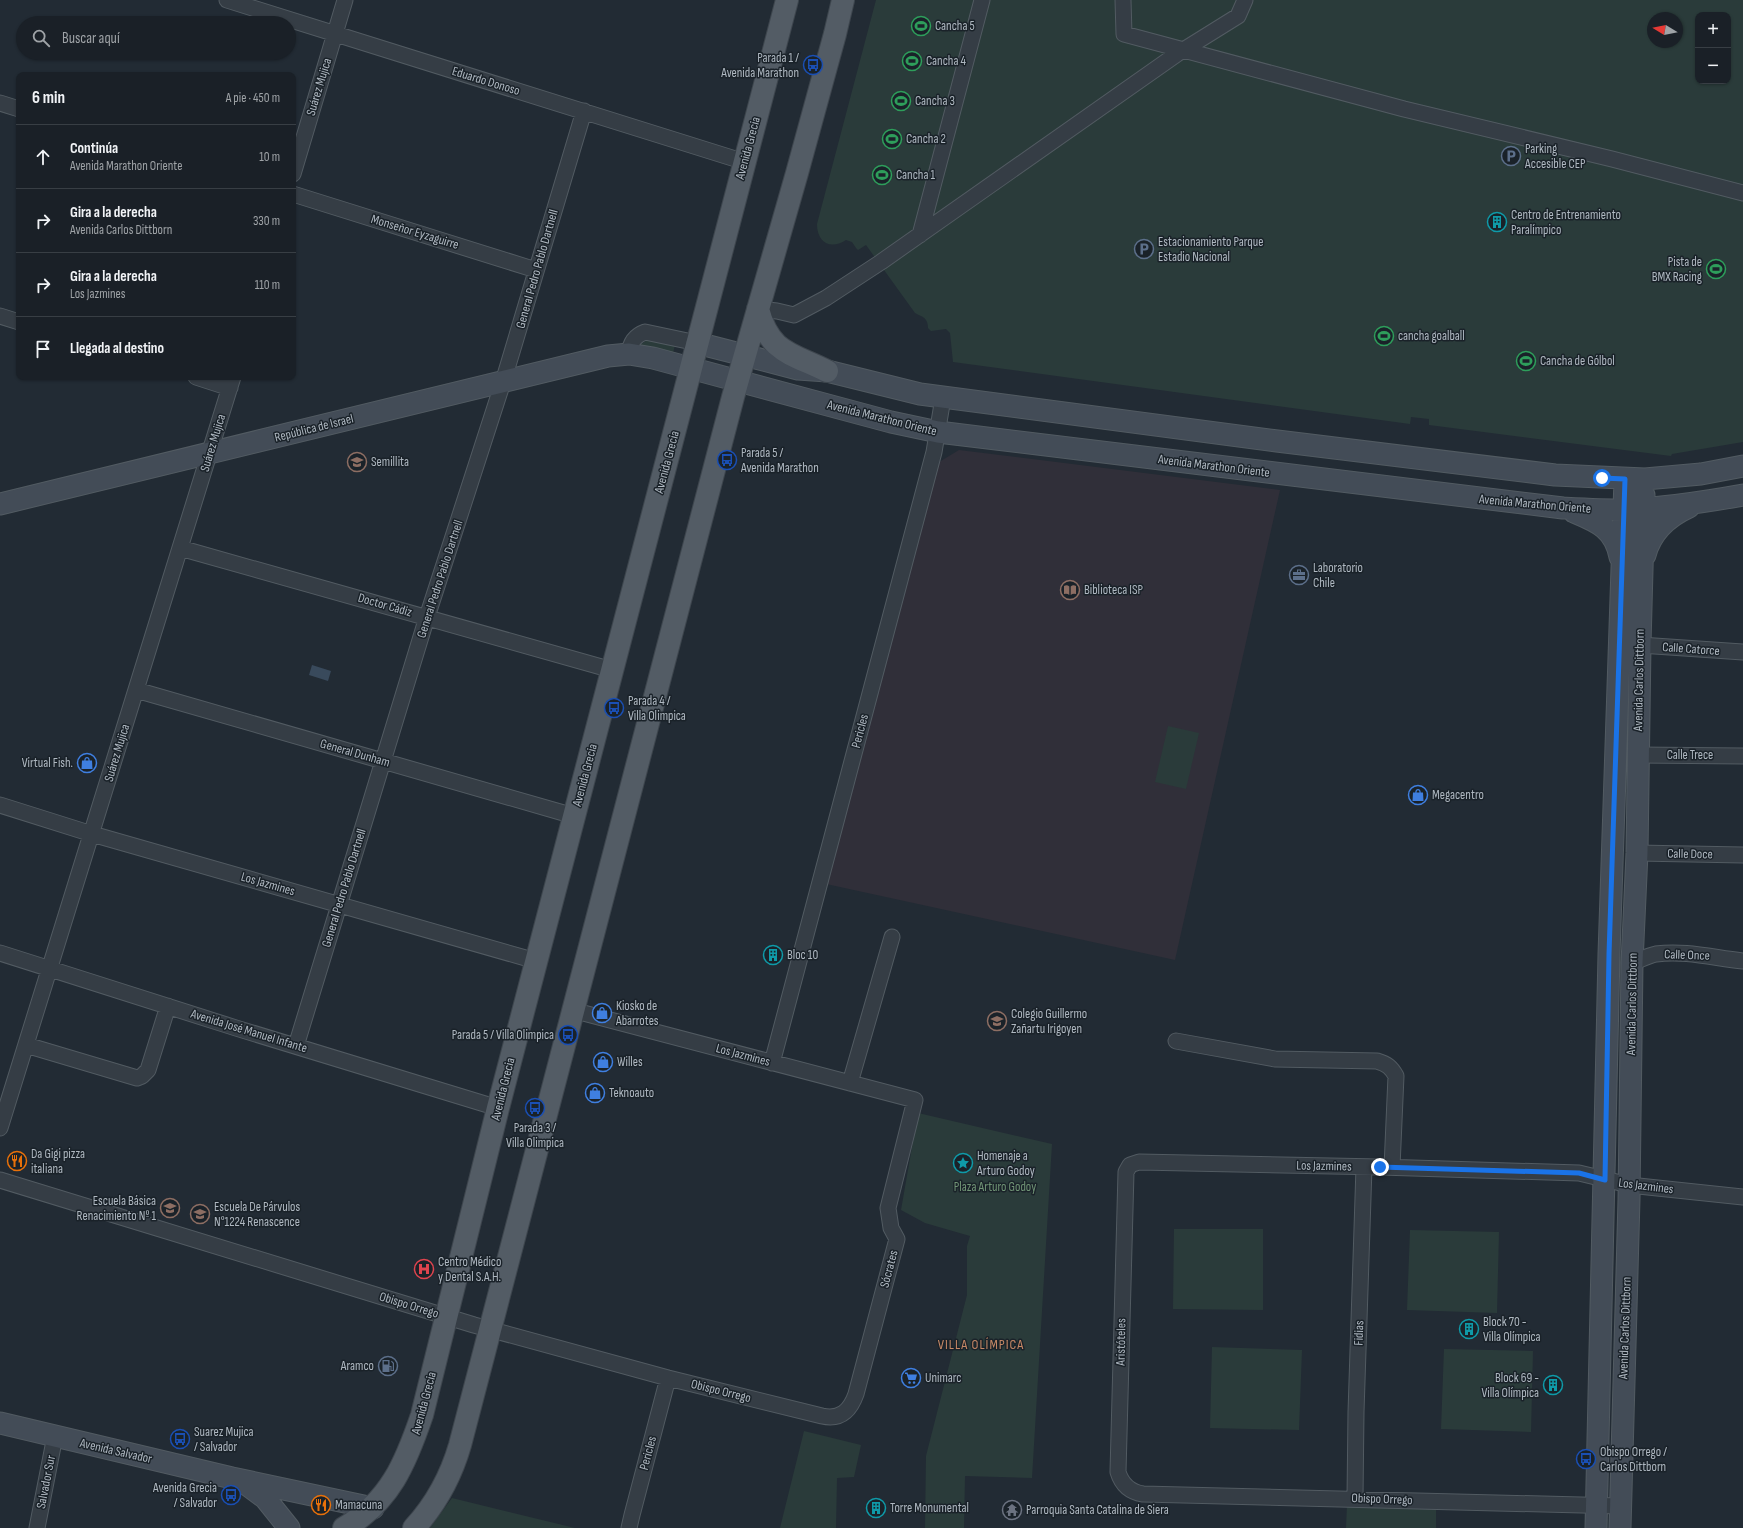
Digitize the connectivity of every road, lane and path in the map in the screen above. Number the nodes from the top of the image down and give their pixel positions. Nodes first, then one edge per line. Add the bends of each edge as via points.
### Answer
1 (227, 0) edge
2 (345, 0) edge
3 (787, 0) edge
4 (843, 0) edge
5 (982, 0) edge
6 (1123, 0) edge
7 (1245, 0) edge
8 (278, 16) edge
9 (296, 22) edge
10 (335, 34) junction
11 (1185, 49) junction
12 (0, 103) edge
13 (16, 108) edge
14 (584, 111) junction
15 (745, 162) junction
16 (296, 164) edge
17 (1743, 193) edge
18 (296, 195) edge
19 (920, 235) junction
20 (536, 270) junction
21 (758, 309) junction
22 (0, 316) edge
23 (16, 321) edge
24 (697, 343) junction
25 (629, 354) junction
26 (745, 356) junction
27 (691, 368) junction
28 (826, 371) junction
29 (217, 380) edge
30 (738, 381) junction
31 (231, 382) edge
32 (503, 382) junction
33 (898, 389) junction
34 (943, 398) junction
35 (891, 422) junction
36 (938, 432) junction
37 (210, 453) junction
38 (1466, 464) junction
39 (1743, 466) edge
40 (1635, 479) junction
41 (1743, 495) edge
42 (1462, 496) junction
43 (1700, 502) junction
44 (0, 504) edge
45 (1563, 508) junction
46 (1634, 509) junction
47 (180, 548) junction
48 (1621, 564) junction
49 (1642, 566) junction
50 (428, 617) junction
51 (1640, 645) junction
52 (1743, 652) edge
53 (612, 670) junction
54 (136, 690) junction
55 (1638, 755) junction
56 (1743, 756) edge
57 (383, 761) junction
58 (0, 805) edge
59 (574, 816) junction
60 (92, 834) junction
61 (1637, 853) junction
62 (1743, 855) edge
63 (339, 905) junction
64 (892, 938) dead end
65 (0, 953) edge
66 (536, 961) junction
67 (1743, 961) edge
68 (1632, 963) junction
69 (49, 968) junction
70 (168, 1006) junction
71 (572, 1010) junction
72 (1176, 1041) dead end
73 (26, 1045) junction
74 (296, 1046) junction
75 (772, 1063) junction
76 (850, 1083) junction
77 (915, 1100) joint
78 (498, 1108) junction
79 (0, 1128) edge
80 (1364, 1167) junction
81 (1392, 1167) junction
82 (1126, 1175) joint
83 (0, 1180) edge
84 (1605, 1180) junction
85 (1629, 1186) junction
86 (1743, 1197) edge
87 (446, 1317) junction
88 (489, 1329) junction
89 (668, 1378) junction
90 (822, 1416) joint
91 (0, 1423) edge
92 (56, 1436) junction
93 (232, 1478) junction
94 (1143, 1494) joint
95 (1355, 1498) junction
96 (1596, 1505) junction
97 (1620, 1506) junction
98 (373, 1508) junction
99 (37, 1528) edge
100 (289, 1528) edge
101 (344, 1528) edge
102 (414, 1528) edge
103 (629, 1528) edge
104 (1596, 1528) edge
105 (1620, 1528) edge

1 - 8 street, Eduardo Donoso
2 - 10 street, Suárez Mujica
3 - 15 main road, Avenida Grecia
4 - 21 main road
5 - 19 street
6 - 11 street via 1124,34
7 - 11 street via 1238,16
9 - 10 street, Eduardo Donoso
10 - 14 street, Eduardo Donoso
10 - 16 street, Suárez Mujica
11 - 17 street via 1404,109
11 - 19 street
12 - 13 street
14 - 15 street, Eduardo Donoso
14 - 20 street, General Pedro Pablo Dartnell
15 - 24 main road, Avenida Grecia
18 - 20 street, Monseñor Eyzaguirre
19 - 21 street via 826,298 794,315
20 - 32 street, General Pedro Pablo Dartnell
21 - 26 main road
21 - 28 main road via 763,326 772,342 785,352
22 - 23 street
24 - 25 street via 645,332 634,338
24 - 26 main road
24 - 27 main road, Avenida Grecia
25 - 27 main road, República de Israel
25 - 32 main road, República de Israel via 608,356
26 - 28 main road via 798,369
26 - 30 main road
27 - 30 main road, Avenida Marathon Oriente
27 - 53 main road, Avenida Grecia
28 - 33 main road
29 - 31 street
30 - 35 main road, Avenida Marathon Oriente
30 - 71 main road
31 - 37 street, Suárez Mujica
32 - 37 main road, República de Israel
32 - 50 street, General Pedro Pablo Dartnell
33 - 34 main road
33 - 35 main road
34 - 36 street, Pericles
34 - 38 main road
35 - 36 main road, Avenida Marathon Oriente
36 - 42 main road, Avenida Marathon Oriente
36 - 75 street, Pericles
37 - 44 main road, República de Israel
37 - 47 street, Suárez Mujica
38 - 40 main road via 1555,475
38 - 42 main road
39 - 40 main road via 1701,474
40 - 46 main road, Avenida Carlos Dittborn
41 - 43 main road, Avenida Marathon Oriente
42 - 45 main road, Avenida Marathon Oriente
43 - 46 main road, Avenida Marathon Oriente
43 - 49 main road via 1660,525 1652,536
45 - 46 main road, Avenida Marathon Oriente
45 - 48 main road via 1602,526 1615,540
46 - 48 main road, Avenida Carlos Dittborn
46 - 49 main road, Avenida Carlos Dittborn
47 - 50 street, Doctor Cádiz
47 - 54 street, Suárez Mujica
48 - 84 main road, Avenida Carlos Dittborn
49 - 51 main road, Avenida Carlos Dittborn
50 - 53 street, Doctor Cádiz
50 - 57 street, General Pedro Pablo Dartnell
51 - 52 street, Calle Catorce
51 - 55 main road, Avenida Carlos Dittborn
53 - 59 main road, Avenida Grecia
54 - 57 street, General Dunham
54 - 60 street, Suárez Mujica
55 - 56 street, Calle Trece
55 - 61 main road, Avenida Carlos Dittborn
57 - 59 street, General Dunham
57 - 63 street, General Pedro Pablo Dartnell
58 - 60 street, Los Jazmines
59 - 66 main road, Avenida Grecia
60 - 63 street, Los Jazmines
60 - 69 street, Suárez Mujica
61 - 62 street, Calle Doce
61 - 68 main road, Avenida Carlos Dittborn
63 - 66 street, Los Jazmines
63 - 74 street, General Pedro Pablo Dartnell
64 - 76 street
65 - 69 street, Avenida José Manuel Infante
66 - 78 main road, Avenida Grecia
67 - 68 street, Calle Once via 1704,955 1661,954 1651,955
68 - 85 main road, Avenida Carlos Dittborn
69 - 70 street, Avenida José Manuel Infante
69 - 73 street, Suárez Mujica
70 - 73 street via 148,1070 138,1078
70 - 74 street, Avenida José Manuel Infante
71 - 75 street, Los Jazmines
71 - 88 main road
72 - 81 street via 1275,1059 1385,1063 1396,1076
73 - 79 street, Suárez Mujica
74 - 78 street, Avenida José Manuel Infante
75 - 76 street, Los Jazmines
76 - 77 street, Los Jazmines
77 - 90 street, Sócrates via 888,1208 891,1228 897,1239 853,1404 840,1415 827,1418
78 - 87 main road, Avenida Grecia
80 - 81 street, Los Jazmines
80 - 82 street, Los Jazmines via 1139,1162 1130,1165
80 - 95 street, Fidias
81 - 84 street, Los Jazmines via 1579,1173
82 - 94 street, Aristóteles via 1118,1472 1126,1487
83 - 87 street, Obispo Orrego
84 - 85 street, Los Jazmines
84 - 96 main road, Avenida Carlos Dittborn
85 - 86 street, Los Jazmines
85 - 97 main road, Avenida Carlos Dittborn
87 - 88 street, Obispo Orrego
87 - 98 main road, Avenida Grecia via 422,1415 412,1443 392,1484
88 - 89 street, Obispo Orrego
88 - 102 main road via 460,1445 450,1472 433,1505
89 - 90 street, Obispo Orrego
89 - 103 street, Pericles
91 - 92 main road, Avenida Salvador
92 - 93 main road, Avenida Salvador
92 - 99 street, Salvador Sur
93 - 98 main road, Avenida Salvador
93 - 100 main road, Avenida Salvador via 265,1498
94 - 95 street, Obispo Orrego
95 - 96 street, Obispo Orrego
96 - 97 street, Obispo Orrego
96 - 104 main road, Avenida Carlos Dittborn
97 - 105 main road, Avenida Carlos Dittborn
98 - 101 main road, Avenida Grecia

